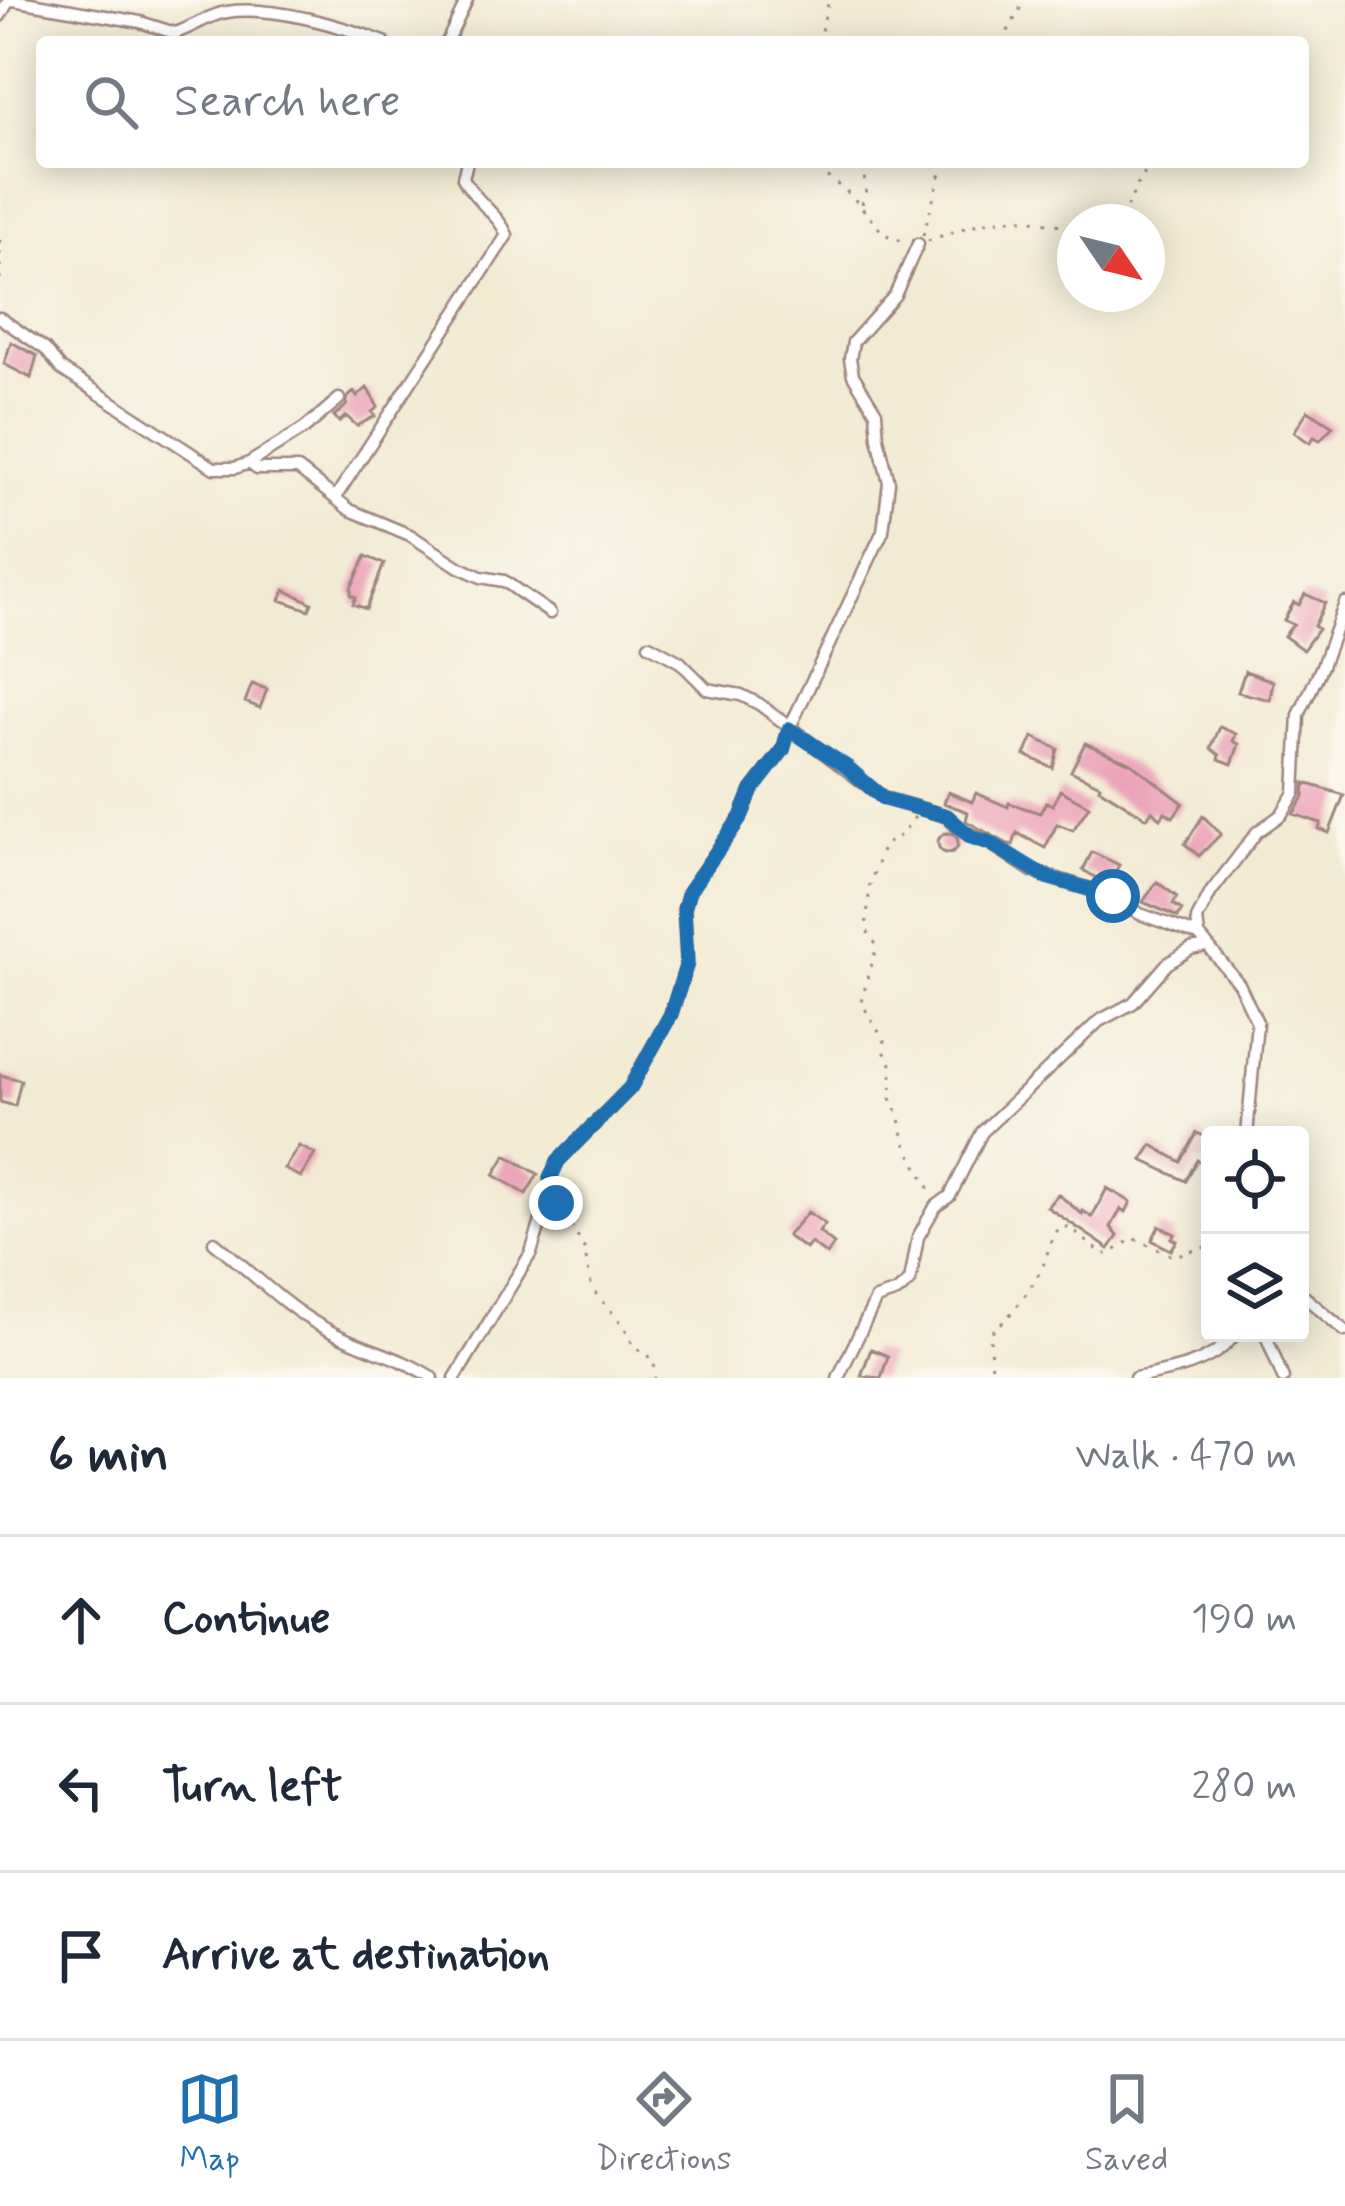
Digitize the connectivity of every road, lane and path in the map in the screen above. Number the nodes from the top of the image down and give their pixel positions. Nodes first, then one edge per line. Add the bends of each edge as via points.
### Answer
1 (11, 0) edge
2 (467, 0) edge
3 (829, 0) edge
4 (1025, 0) edge
5 (0, 16) edge
6 (363, 36) edge
7 (450, 36) edge
8 (819, 36) edge
9 (1006, 36) edge
10 (466, 168) edge
11 (815, 168) edge
12 (863, 168) edge
13 (942, 168) edge
14 (1149, 168) edge
15 (1128, 204) edge
16 (862, 206) junction
17 (1057, 225) edge
18 (0, 240) edge
19 (920, 244) junction
20 (0, 286) edge
21 (0, 317) edge
22 (339, 400) dead end
23 (249, 463) junction
24 (335, 498) junction
25 (1345, 603) edge
26 (550, 613) dead end
27 (649, 645) dead end
28 (789, 729) junction
29 (919, 811) junction
30 (1203, 941) junction
31 (1248, 1126) edge
32 (554, 1196) junction
33 (935, 1207) junction
34 (214, 1242) dead end
35 (1201, 1248) edge
36 (1309, 1301) edge
37 (1345, 1331) edge
38 (1226, 1342) edge
39 (1269, 1342) edge
40 (433, 1378) edge
41 (454, 1378) edge
42 (655, 1378) edge
43 (838, 1378) edge
44 (991, 1378) edge
45 (1136, 1378) edge
46 (1283, 1378) edge

1 - 5 street
1 - 6 street via 175,33 223,12 250,12
2 - 7 street
3 - 8 path
4 - 9 path
10 - 24 street via 475,201 507,235
11 - 16 path
12 - 16 path
13 - 19 path
14 - 15 path
16 - 19 path via 884,234
17 - 19 path via 985,221
18 - 20 path
19 - 28 street via 895,295 853,342 853,375 876,412 889,482 883,531
21 - 23 street via 62,369 214,468
22 - 23 street
23 - 24 street via 298,469
24 - 26 street via 470,572 504,580
25 - 30 street via 1299,715 1295,793 1210,892 1197,919
27 - 28 street via 707,689 741,695
28 - 29 street via 884,799
28 - 32 street via 689,891 687,963 671,1014 630,1088 558,1161 550,1178
29 - 30 street via 947,816 1046,877 1113,896
29 - 33 path via 884,845 870,883 866,929 877,946 861,1002 885,1042 904,1141
30 - 31 street via 1239,984 1257,1022
30 - 33 street via 1031,1083 982,1132 950,1196
32 - 41 street via 531,1253
32 - 42 path via 584,1248 592,1289 653,1360
33 - 43 street via 918,1237 910,1280 876,1299
34 - 40 street via 289,1307
35 - 44 path via 1172,1256 1133,1238 1103,1254 1060,1227 1005,1323 990,1332
36 - 37 street
38 - 45 street via 1209,1357
39 - 46 street

